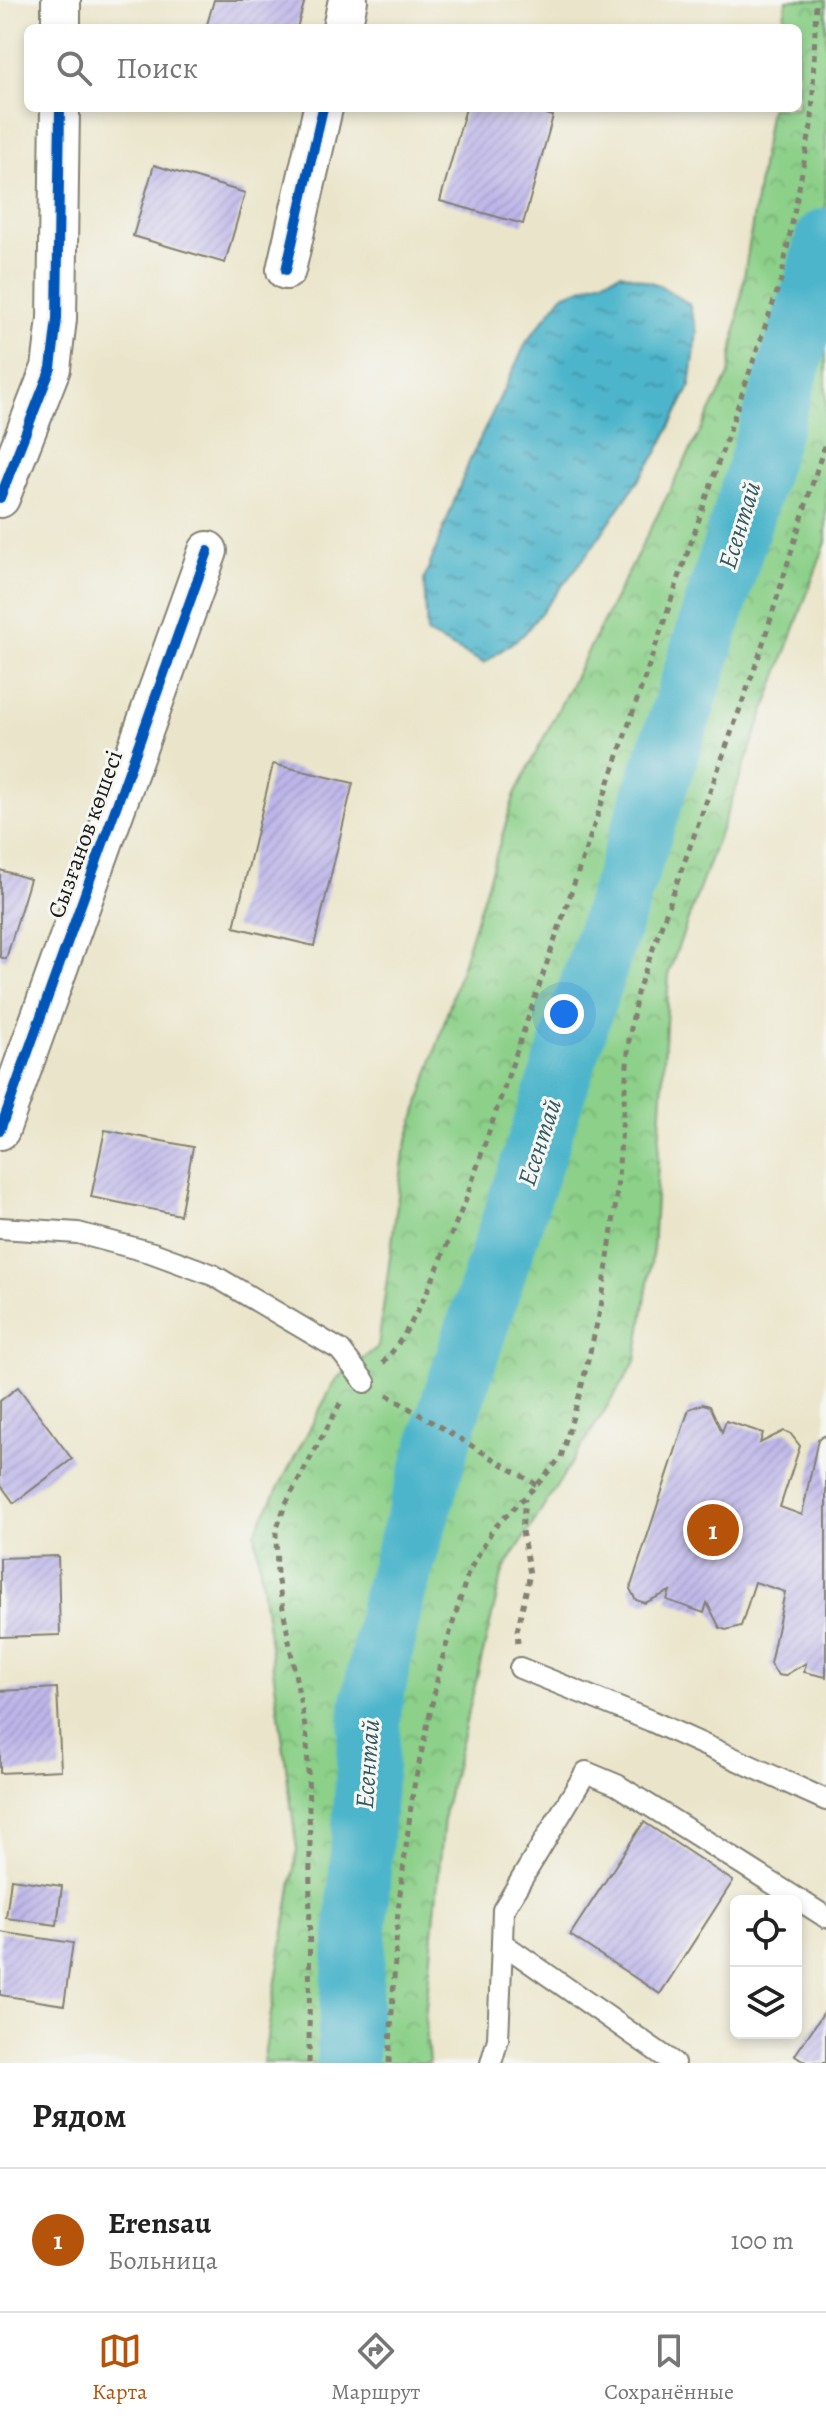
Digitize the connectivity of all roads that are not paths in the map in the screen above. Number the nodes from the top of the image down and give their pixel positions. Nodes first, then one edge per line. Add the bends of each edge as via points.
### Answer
1 (61, 0) edge
2 (348, 0) edge
3 (61, 24) edge
4 (343, 24) edge
5 (60, 112) edge
6 (322, 112) edge
7 (286, 270) dead end
8 (0, 498) edge
9 (208, 551) dead end
10 (0, 1130) edge
11 (0, 1228) edge
12 (365, 1382) road end
13 (520, 1668) road end
14 (826, 1800) edge
15 (826, 1917) edge
16 (502, 1943) junction
17 (491, 2063) edge
18 (674, 2063) edge

1 - 3 street
2 - 4 street
5 - 8 street via 57,319 51,368
6 - 7 street
9 - 10 street, Сызғанов көшесі
11 - 12 lane via 78,1233 213,1275 340,1350
13 - 14 lane
15 - 16 lane via 617,1785 586,1772 503,1910
16 - 17 lane via 498,2039
16 - 18 lane

